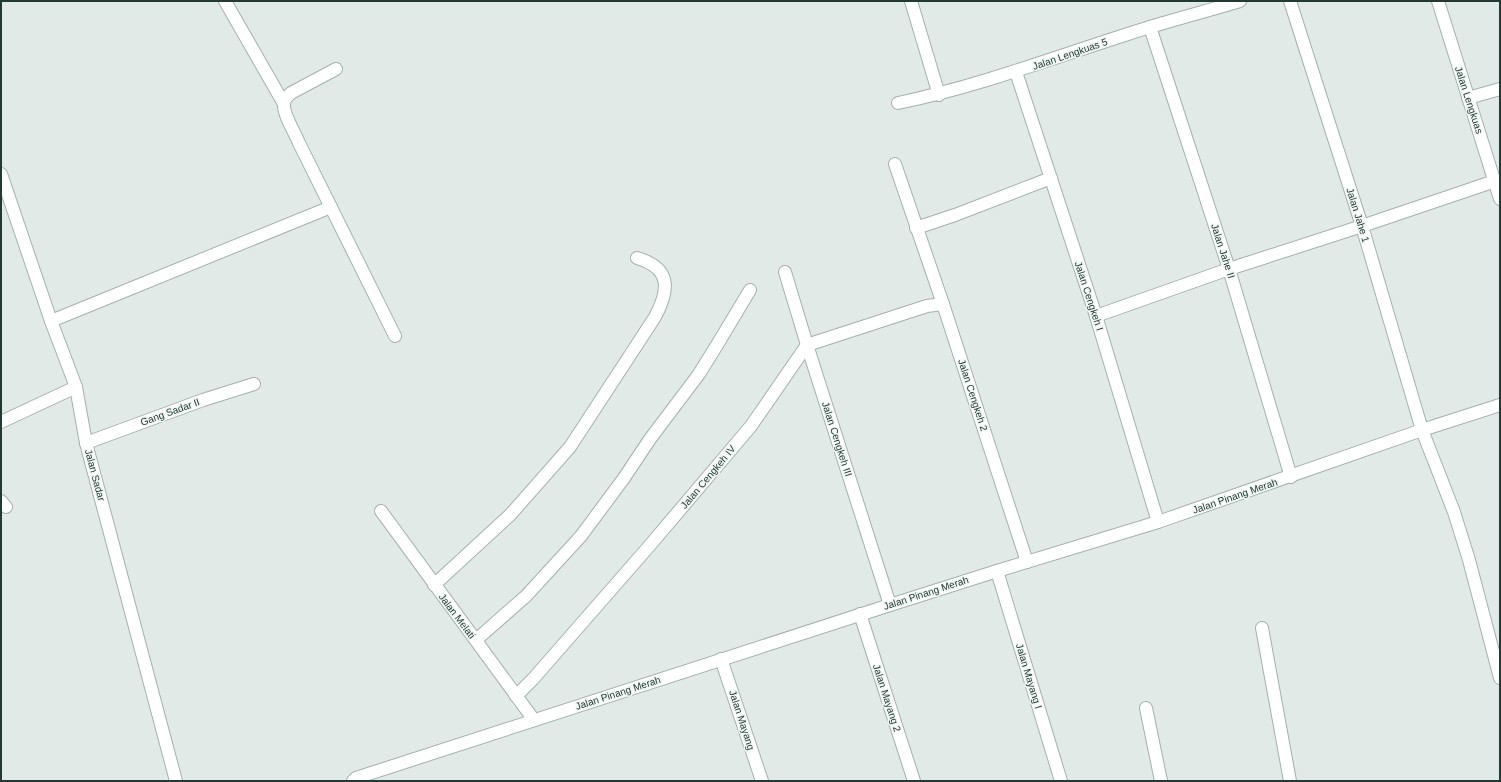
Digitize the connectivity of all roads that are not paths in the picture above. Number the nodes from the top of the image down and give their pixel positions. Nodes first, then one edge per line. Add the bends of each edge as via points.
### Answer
1 (225, 1) edge
2 (912, 1) edge
3 (1240, 1) edge
4 (1290, 1) edge
5 (1438, 1) edge
6 (1150, 27) junction
7 (336, 69) dead end
8 (1016, 72) junction
9 (1500, 89) edge
10 (939, 94) junction
11 (1468, 98) junction
12 (284, 104) junction
13 (898, 104) dead end
14 (895, 164) dead end
15 (1, 174) edge
16 (1050, 178) junction
17 (1495, 180) junction
18 (1500, 199) edge
19 (331, 207) junction
20 (1362, 226) junction
21 (916, 228) junction
22 (637, 258) dead end
23 (1229, 269) junction
24 (785, 272) dead end
25 (750, 290) dead end
26 (943, 304) junction
27 (1096, 316) junction
28 (51, 321) junction
29 (395, 336) dead end
30 (807, 345) junction
31 (254, 384) dead end
32 (76, 387) junction
33 (1500, 405) edge
34 (1, 422) edge
35 (1422, 430) junction
36 (86, 442) junction
37 (1291, 477) junction
38 (381, 511) dead end
39 (1158, 522) junction
40 (1027, 562) junction
41 (997, 571) junction
42 (434, 585) junction
43 (890, 605) junction
44 (860, 614) junction
45 (1262, 628) dead end
46 (476, 640) junction
47 (722, 659) junction
48 (1500, 678) edge
49 (516, 696) junction
50 (1146, 708) dead end
51 (534, 720) junction
52 (176, 781) edge
53 (353, 781) edge
54 (762, 781) edge
55 (914, 781) edge
56 (1061, 781) edge
57 (1161, 781) edge
58 (1290, 781) edge

1 - 12 street
2 - 10 street
3 - 6 street, Jalan Lengkuas 5
4 - 20 street, Jalan Jahe 1
5 - 11 street, Jalan Lengkuas
6 - 8 street, Jalan Lengkuas 5
6 - 23 street, Jalan Jahe II
7 - 12 street via 291,93 285,98
8 - 10 street, Jalan Lengkuas 5
8 - 16 street, Jalan Cengkeh I
9 - 11 street
10 - 13 street, Jalan Lengkuas 5
11 - 17 street, Jalan Lengkuas
12 - 19 street via 288,119
14 - 21 street, Jalan Cengkeh 2
15 - 28 street, Jalan Sadar
16 - 21 street
16 - 27 street, Jalan Cengkeh I
17 - 18 street, Jalan Lengkuas
17 - 20 street
19 - 28 street
19 - 29 street
20 - 23 street
20 - 35 street, Jalan Jahe 1
21 - 26 street, Jalan Cengkeh 2
22 - 42 street via 655,265 663,276 663,299 655,317 570,447 510,515
23 - 27 street
23 - 37 street, Jalan Jahe II
24 - 30 street, Jalan Cengkeh III
25 - 46 street via 699,374 581,536 526,596
26 - 30 street via 927,306
26 - 40 street, Jalan Cengkeh 2
27 - 39 street, Jalan Cengkeh I
28 - 32 street, Jalan Sadar
30 - 43 street, Jalan Cengkeh III
30 - 49 street, Jalan Cengkeh IV via 750,426 646,550
31 - 36 street, Gang Sadar II
32 - 34 street
32 - 36 street, Jalan Sadar
33 - 35 street, Jalan Pinang Merah
35 - 37 street, Jalan Pinang Merah
35 - 48 street, Jalan Jahe 1 via 1469,560
36 - 52 street, Jalan Sadar
37 - 39 street, Jalan Pinang Merah
38 - 42 street, Jalan Melati
39 - 40 street, Jalan Pinang Merah
40 - 41 street, Jalan Pinang Merah
41 - 43 street, Jalan Pinang Merah
41 - 56 street, Jalan Mayang I
42 - 46 street, Jalan Melati
43 - 44 street, Jalan Pinang Merah
44 - 47 street, Jalan Pinang Merah
44 - 55 street, Jalan Mayang 2
45 - 58 street
46 - 49 street, Jalan Melati
47 - 51 street, Jalan Pinang Merah
47 - 54 street, Jalan Mayang
49 - 51 street, Jalan Melati
50 - 57 street
51 - 53 street, Jalan Pinang Merah

